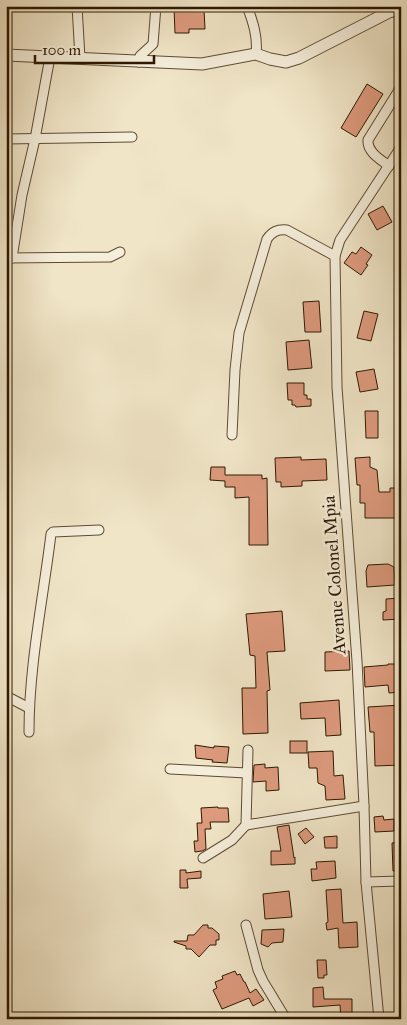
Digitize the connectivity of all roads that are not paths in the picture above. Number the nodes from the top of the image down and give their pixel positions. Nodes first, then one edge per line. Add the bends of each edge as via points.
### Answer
1 (77, 6) edge
2 (156, 6) edge
3 (247, 6) edge
4 (401, 9) edge
5 (256, 54) junction
6 (6, 55) edge
7 (50, 57) junction
8 (80, 58) junction
9 (139, 62) junction
10 (401, 87) edge
11 (132, 137) dead end
12 (6, 139) edge
13 (35, 139) junction
14 (401, 147) edge
15 (389, 166) junction
16 (120, 252) dead end
17 (335, 256) junction
18 (9, 258) edge
19 (232, 435) dead end
20 (99, 530) dead end
21 (6, 696) edge
22 (29, 708) junction
23 (29, 732) dead end
24 (248, 750) dead end
25 (170, 769) dead end
26 (247, 773) junction
27 (364, 806) junction
28 (246, 825) junction
29 (203, 858) dead end
30 (401, 881) edge
31 (366, 882) junction
32 (246, 925) dead end
33 (286, 1019) edge
34 (379, 1019) edge

1 - 8 street
2 - 9 street via 153,44 140,56
3 - 5 street via 254,24
4 - 5 street via 299,58 286,62
5 - 9 street via 202,64
6 - 7 street
7 - 8 street
7 - 13 street
8 - 9 street
10 - 15 street via 368,140 370,149
11 - 13 street
12 - 13 street
13 - 18 street
14 - 15 street, Avenue Colonel Mpia
15 - 17 street, Avenue Colonel Mpia via 340,240
16 - 18 street via 110,257
17 - 19 street via 286,230 275,231 267,239 239,333
17 - 27 street, Avenue Colonel Mpia via 337,387
20 - 22 street via 51,534
21 - 22 street
22 - 23 street
24 - 26 street
25 - 26 street
26 - 28 street
27 - 28 street
27 - 31 street, Avenue Colonel Mpia
28 - 29 street via 232,840
30 - 31 street
31 - 34 street, Avenue Colonel Mpia
32 - 33 street via 260,976

